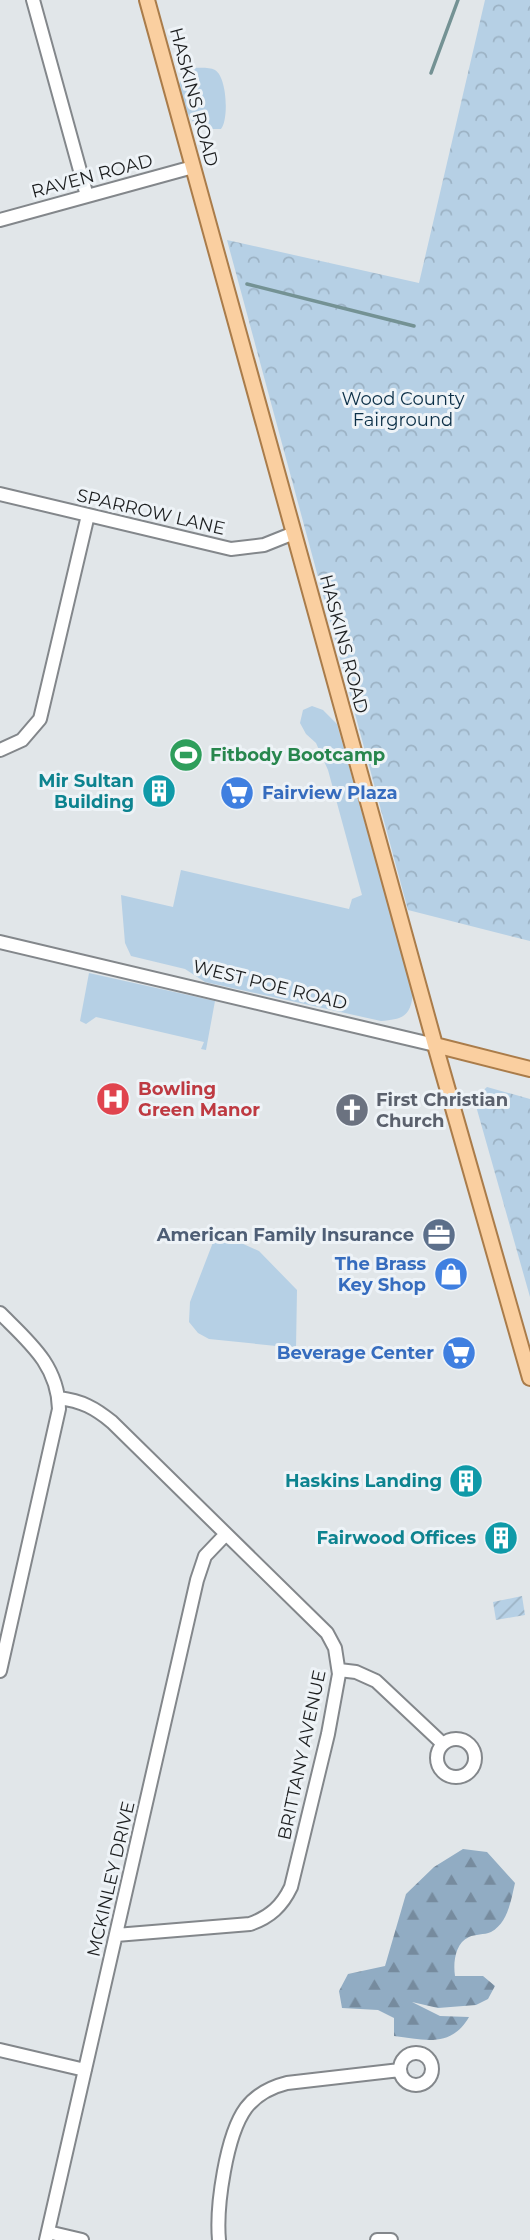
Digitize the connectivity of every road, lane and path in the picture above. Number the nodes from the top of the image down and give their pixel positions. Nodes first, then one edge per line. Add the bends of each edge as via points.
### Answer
1 (33, 0) edge
2 (147, 0) edge
3 (193, 167) junction
4 (87, 196) junction
5 (0, 219) edge
6 (0, 494) edge
7 (88, 515) junction
8 (294, 533) junction
9 (0, 750) edge
10 (0, 942) edge
11 (435, 1045) junction
12 (530, 1069) edge
13 (0, 1313) edge
14 (530, 1378) edge
15 (59, 1398) junction
16 (226, 1534) junction
17 (339, 1670) junction
18 (0, 1671) edge
19 (443, 1744) dead end
20 (116, 1935) junction
21 (0, 2050) edge
22 (85, 2070) junction
23 (400, 2070) dead end
24 (47, 2236) edge
25 (82, 2240) edge
26 (219, 2240) edge
27 (377, 2240) edge
28 (391, 2240) edge

1 - 4 street
2 - 3 main road, HASKINS ROAD
3 - 4 street, RAVEN ROAD
3 - 8 main road, HASKINS ROAD
4 - 5 street, RAVEN ROAD
6 - 7 street, SPARROW LANE
7 - 8 street, SPARROW LANE via 231,549 264,545
7 - 9 street via 40,719 22,740
8 - 11 main road, HASKINS ROAD
10 - 11 street, WEST POE ROAD
11 - 12 main road, WEST POE ROAD
11 - 14 main road, HASKINS ROAD
13 - 15 street via 44,1359
15 - 16 street, BRITTANY AVENUE via 98,1410
15 - 18 street
16 - 17 street, BRITTANY AVENUE via 327,1633
16 - 20 street, MCKINLEY DRIVE via 205,1556 197,1580
17 - 19 street via 376,1681
17 - 20 street, BRITTANY AVENUE via 291,1886 282,1903 269,1916 250,1924
20 - 22 street, MCKINLEY DRIVE
21 - 22 street
22 - 24 street, MCKINLEY DRIVE
23 - 26 street via 287,2083 254,2100 234,2132 219,2208
24 - 25 street
27 - 28 street

